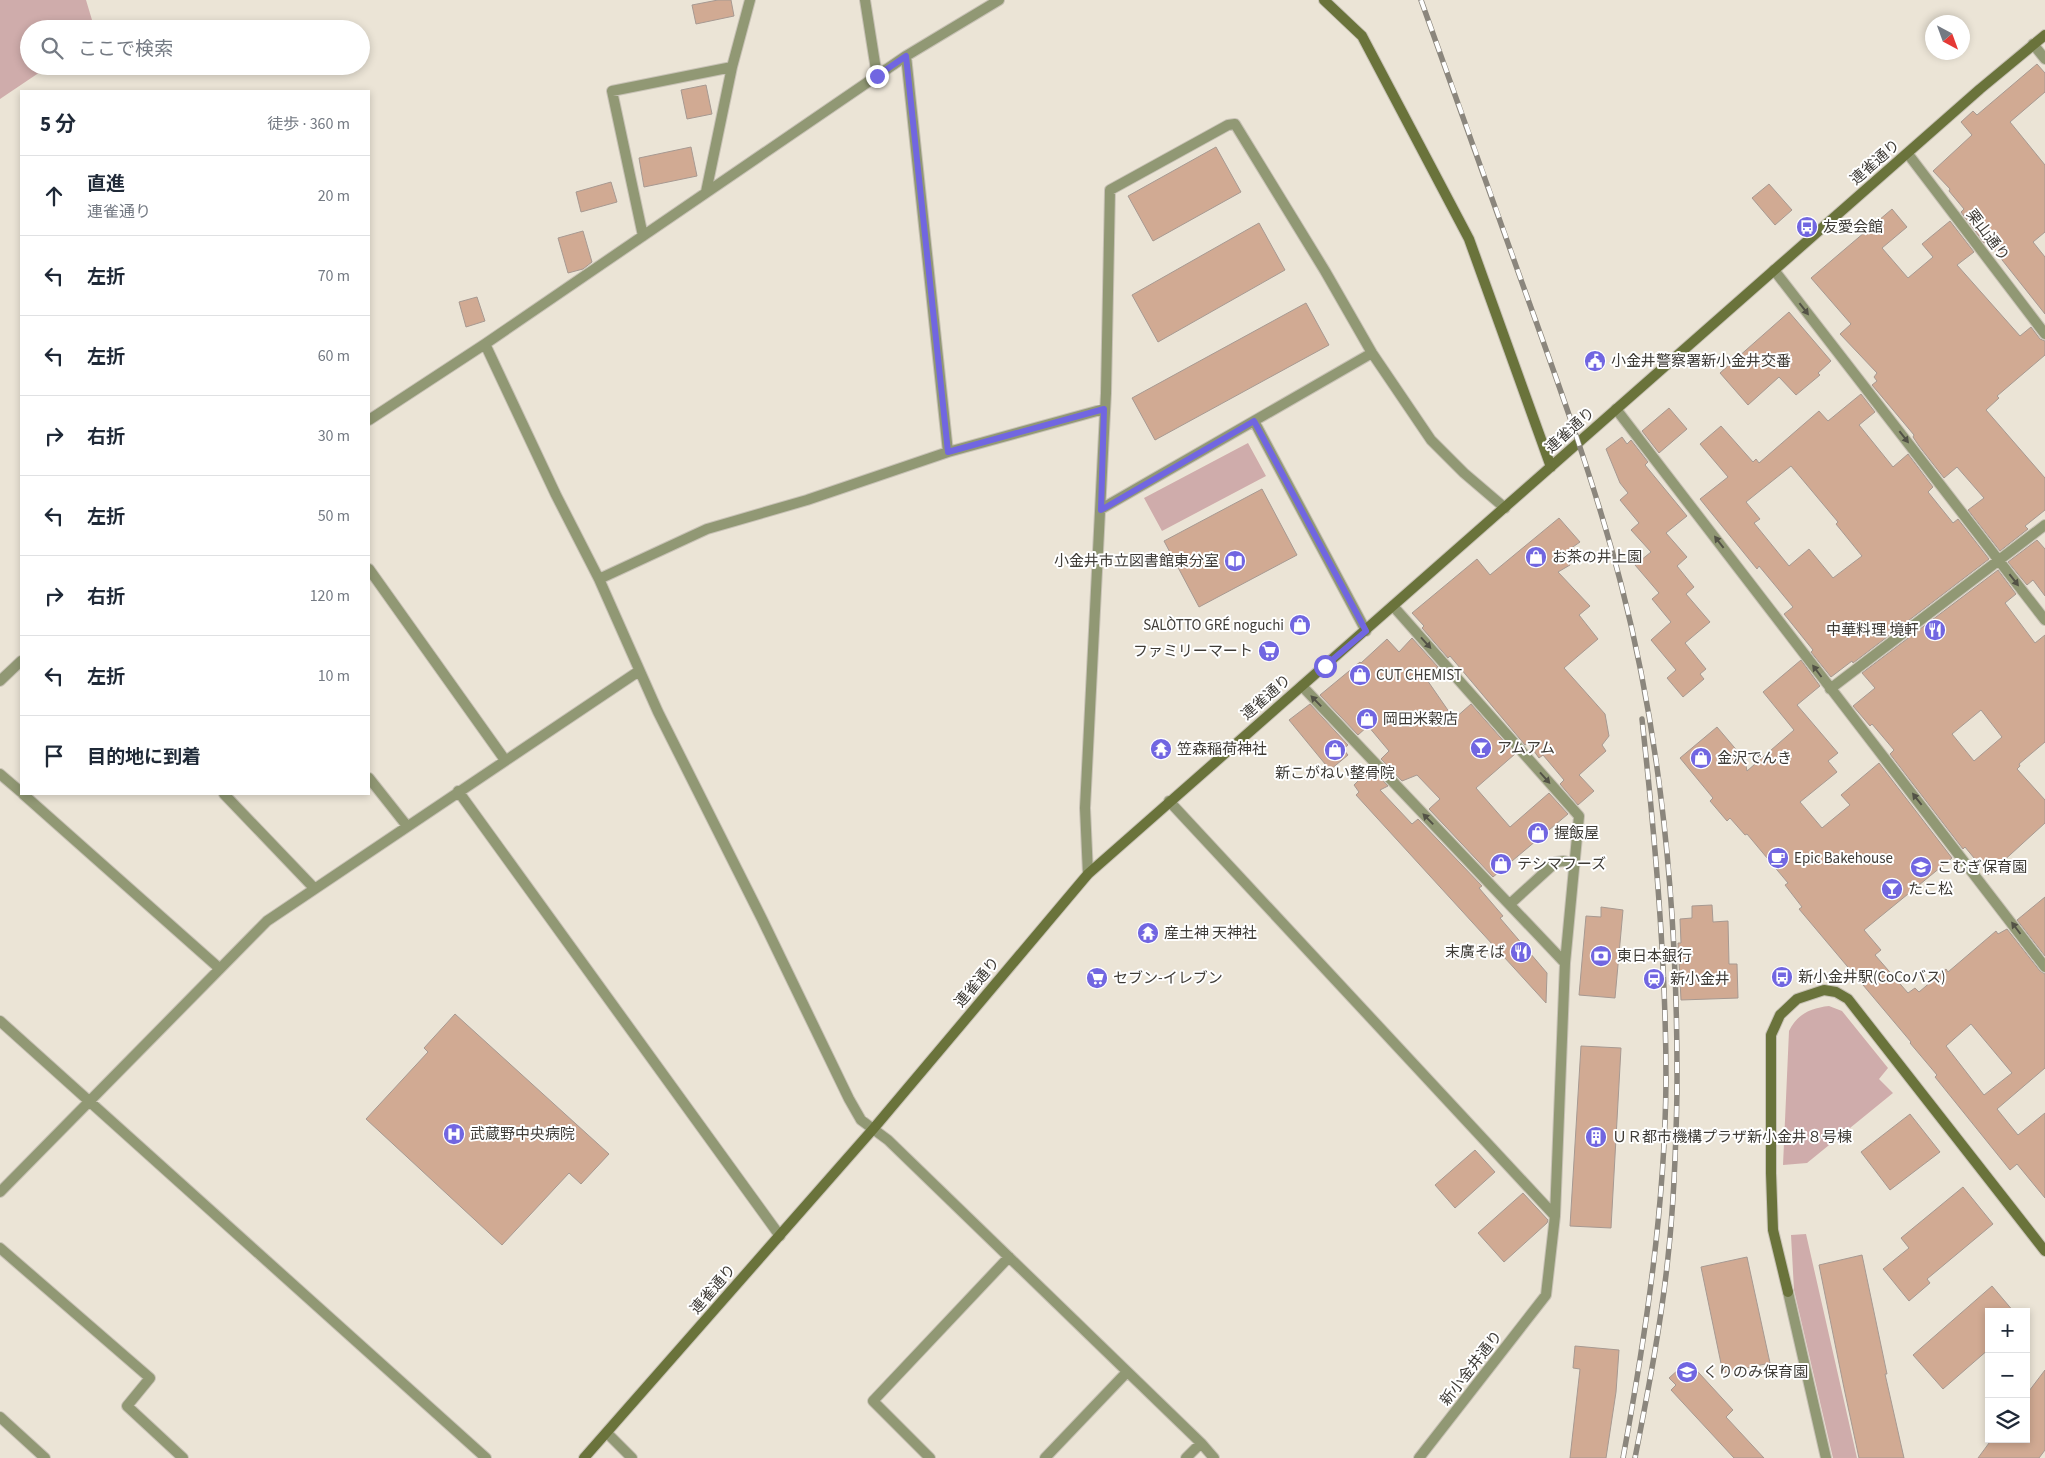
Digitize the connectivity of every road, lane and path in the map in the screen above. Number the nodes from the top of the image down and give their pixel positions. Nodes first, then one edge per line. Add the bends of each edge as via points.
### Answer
1 (750, 0) edge
2 (865, 0) edge
3 (999, 0) edge
4 (1324, 0) edge
5 (2045, 35) edge
6 (2033, 44) junction
7 (906, 56) junction
8 (2045, 60) edge
9 (732, 67) junction
10 (877, 76) junction
11 (1908, 154) junction
12 (706, 192) junction
13 (643, 236) junction
14 (1774, 270) junction
15 (2045, 334) edge
16 (486, 344) junction
17 (1372, 353) junction
18 (1104, 409) junction
19 (1616, 409) junction
20 (370, 419) edge
21 (1254, 421) junction
22 (948, 452) junction
23 (1551, 467) junction
24 (1505, 508) junction
25 (1101, 510) junction
26 (2045, 524) edge
27 (1999, 560) junction
28 (370, 569) edge
29 (599, 578) junction
30 (1393, 606) junction
31 (2045, 620) edge
32 (1366, 631) junction
33 (20, 662) edge
34 (639, 671) junction
35 (0, 681) edge
36 (1302, 686) junction
37 (1830, 690) junction
38 (505, 760) junction
39 (0, 774) edge
40 (370, 779) edge
41 (20, 791) edge
42 (458, 791) junction
43 (24, 795) edge
44 (225, 795) edge
45 (1169, 801) junction
46 (406, 826) junction
47 (1575, 864) junction
48 (1088, 874) junction
49 (314, 888) junction
50 (1510, 904) junction
51 (1566, 963) junction
52 (2045, 967) edge
53 (219, 968) junction
54 (0, 1021) edge
55 (89, 1101) junction
56 (874, 1128) junction
57 (0, 1192) edge
58 (1555, 1216) junction
59 (780, 1236) junction
60 (0, 1248) edge
61 (2045, 1251) edge
62 (1009, 1257) junction
63 (1788, 1292) joint
64 (1127, 1372) junction
65 (0, 1418) edge
66 (607, 1433) junction
67 (1200, 1443) junction
68 (45, 1458) edge
69 (183, 1458) edge
70 (486, 1458) edge
71 (584, 1458) edge
72 (632, 1458) edge
73 (930, 1458) edge
74 (1045, 1458) edge
75 (1186, 1458) edge
76 (1214, 1458) edge
77 (1419, 1458) edge
78 (1826, 1458) edge

1 - 9 street
2 - 10 street
3 - 7 street
4 - 23 main road via 1362,36 1469,239
5 - 6 main road, 連雀通り
6 - 8 street
6 - 11 main road, 連雀通り
7 - 10 street
7 - 22 street
9 - 12 street
9 - 13 street via 612,91
10 - 12 street
11 - 14 main road, 連雀通り
11 - 15 street, 栗山通り
12 - 13 street
13 - 16 street
14 - 19 main road, 連雀通り
14 -> 27 street
16 - 20 street
16 - 29 street via 556,496
17 - 18 street via 1235,124 1228,125 1110,190
17 - 21 street
17 - 24 street via 1431,440
18 - 22 street
18 - 25 street
19 - 23 main road, 連雀通り
37 -> 19 street
21 - 25 street
21 - 32 street
22 - 29 street via 807,500 707,529
23 - 24 main road, 連雀通り
24 - 30 main road, 連雀通り
25 - 48 street via 1085,808
26 - 27 street
27 -> 31 street
27 - 37 street
28 - 38 street
29 - 34 street
30 - 32 main road, 連雀通り
30 -> 47 street via 1579,816
32 - 36 main road, 連雀通り
33 - 35 street
34 - 38 street
34 - 56 street via 849,1099 861,1120
36 - 45 main road, 連雀通り
50 -> 36 street
52 -> 37 street
38 - 42 street
39 - 41 street
40 - 46 street
42 - 46 street
42 - 59 street
43 - 53 street
44 - 49 street
45 - 48 main road, 連雀通り
45 - 58 street
46 - 49 street
47 - 50 street via 1556,862
47 - 51 street
48 - 56 main road, 連雀通り
49 - 53 street via 267,921
50 - 51 street
51 - 58 street
53 - 55 street
54 - 55 street
55 - 57 street
55 - 70 street
56 - 59 main road, 連雀通り
56 - 62 street
58 - 77 street, 新小金井通り via 1546,1295
59 - 66 main road, 連雀通り
60 - 69 street via 150,1378 127,1406
61 - 63 main road via 1848,999 1824,990 1797,999 1780,1015 1771,1035 1773,1230
62 - 64 street
62 - 73 street via 873,1401
63 - 78 street
64 - 67 street
64 - 74 street
65 - 68 street
66 - 71 main road, 連雀通り
66 - 72 street
67 - 75 street
67 - 76 street

